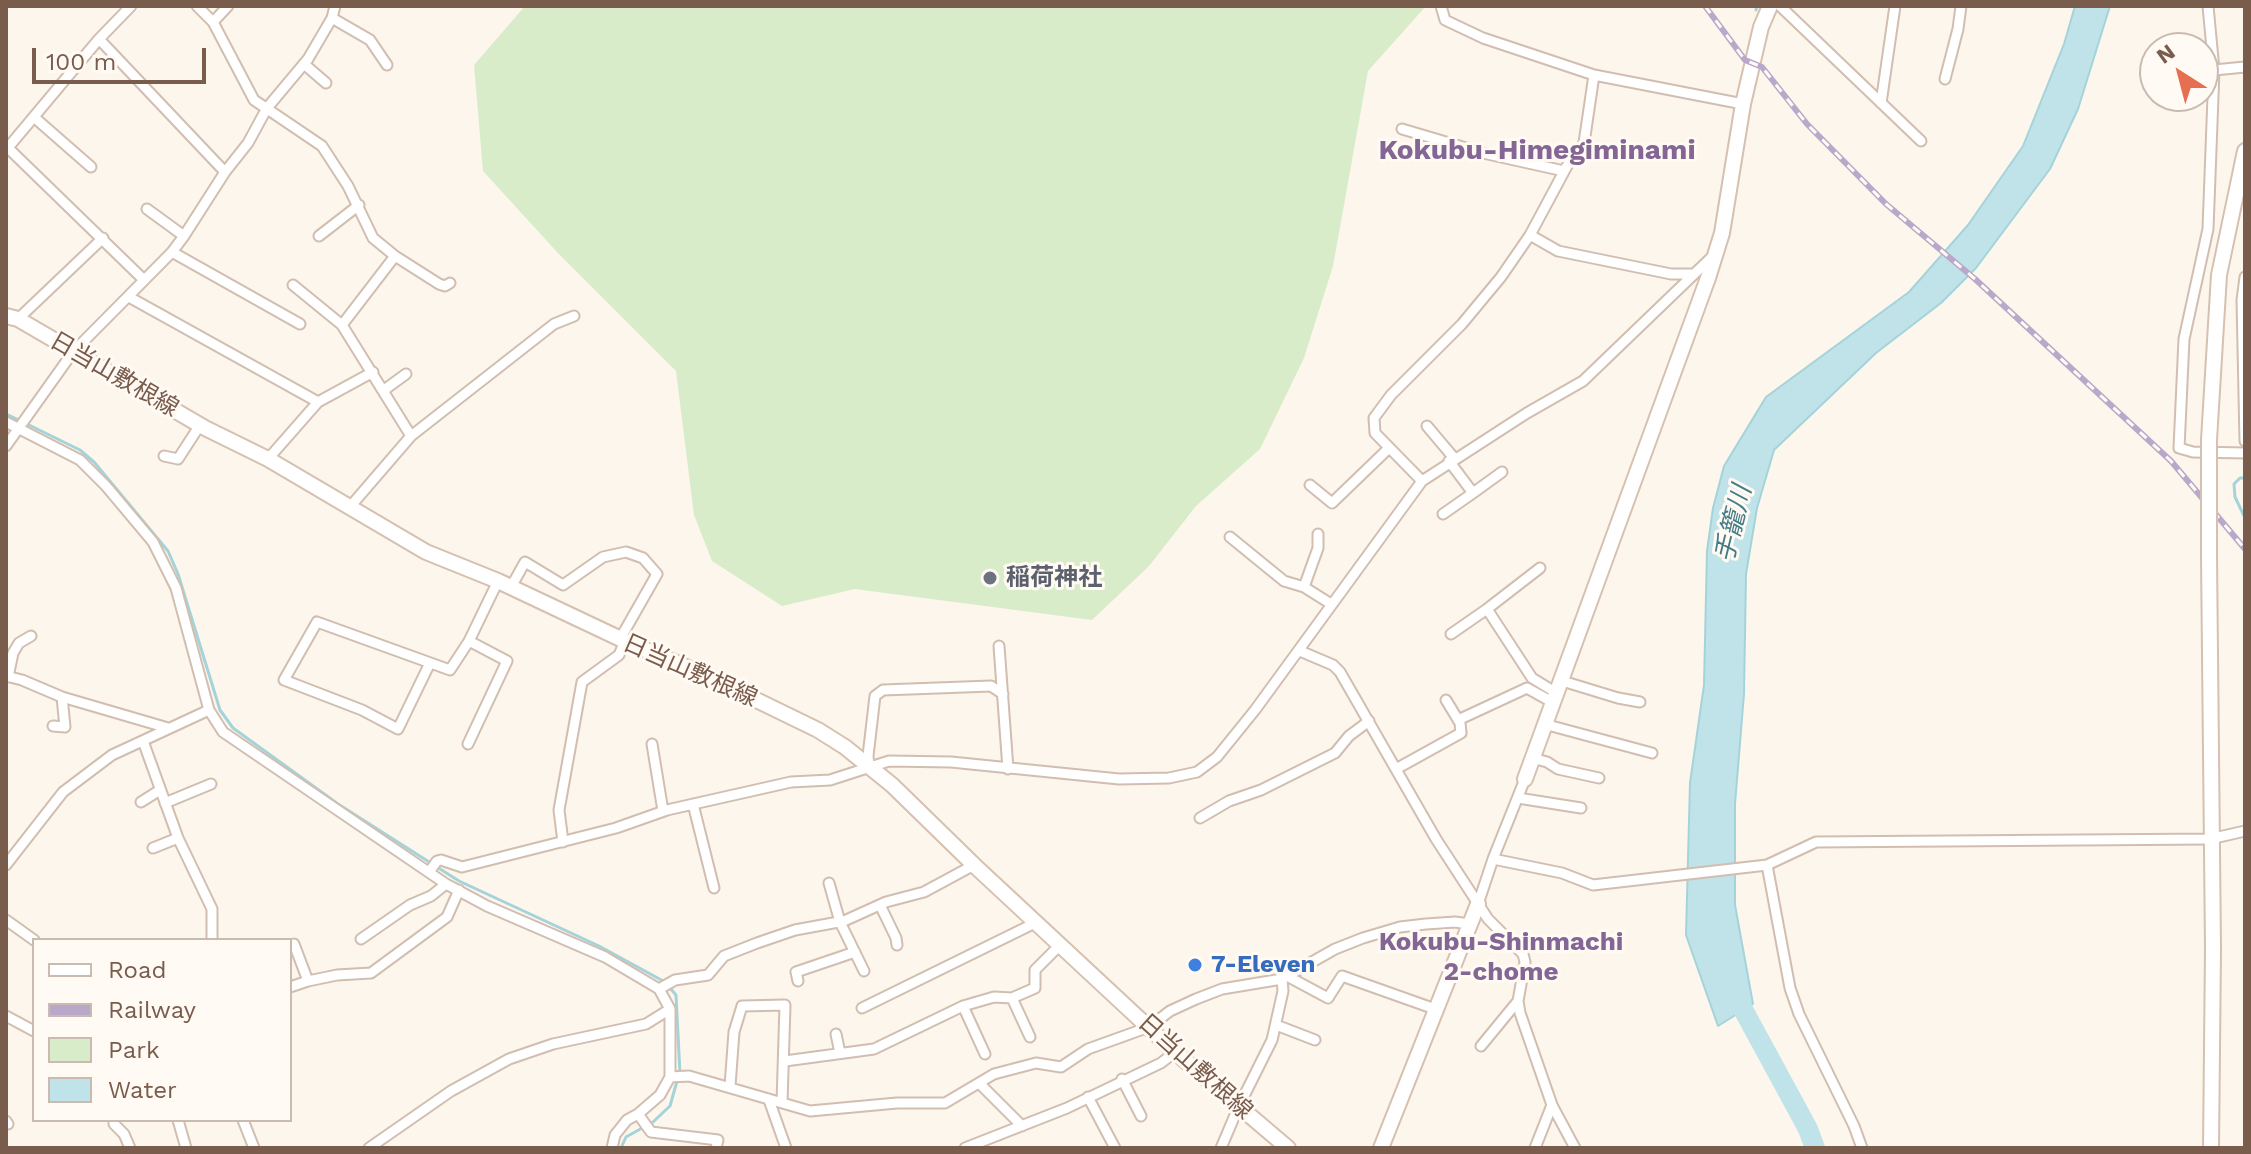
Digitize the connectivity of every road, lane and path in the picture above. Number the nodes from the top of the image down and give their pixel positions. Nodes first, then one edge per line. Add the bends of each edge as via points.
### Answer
1 (131, 6) edge
2 (197, 6) edge
3 (228, 6) edge
4 (335, 6) edge
5 (1441, 6) edge
6 (1770, 6) edge
7 (1780, 6) edge
8 (1895, 6) edge
9 (1961, 6) edge
10 (2208, 6) edge
11 (332, 18) junction
12 (213, 22) junction
13 (2210, 32) edge
14 (99, 39) junction
15 (304, 64) junction
16 (387, 65) dead end
17 (2245, 67) edge
18 (2219, 70) edge
19 (1594, 75) junction
20 (1945, 79) dead end
21 (326, 83) dead end
22 (1881, 103) junction
23 (1743, 104) junction
24 (267, 108) junction
25 (2212, 112) edge
26 (35, 118) junction
27 (1402, 129) dead end
28 (1921, 141) dead end
29 (7, 148) edge
30 (2245, 151) edge
31 (91, 167) dead end
32 (1564, 171) junction
33 (225, 172) junction
34 (359, 205) junction
35 (147, 209) dead end
36 (1530, 235) junction
37 (184, 236) junction
38 (319, 236) dead end
39 (103, 238) junction
40 (172, 252) junction
41 (1715, 253) junction
42 (395, 256) junction
43 (1693, 274) junction
44 (2245, 277) edge
45 (144, 280) junction
46 (450, 283) dead end
47 (293, 285) dead end
48 (129, 297) junction
49 (574, 316) dead end
50 (12, 318) edge
51 (300, 324) dead end
52 (342, 325) junction
53 (73, 352) junction
54 (373, 372) junction
55 (406, 374) dead end
56 (384, 390) junction
57 (318, 402) junction
58 (6, 422) edge
59 (200, 425) junction
60 (1427, 426) dead end
61 (18, 428) junction
62 (411, 436) junction
63 (2245, 441) edge
64 (6, 446) edge
65 (1388, 449) junction
66 (2245, 453) edge
67 (164, 456) dead end
68 (268, 459) junction
69 (1452, 460) junction
70 (1502, 472) dead end
71 (1422, 481) junction
72 (1310, 485) dead end
73 (1473, 493) junction
74 (349, 508) junction
75 (1443, 514) dead end
76 (1318, 534) dead end
77 (1230, 537) dead end
78 (1540, 568) dead end
79 (504, 584) junction
80 (1304, 587) junction
81 (1331, 604) junction
82 (1487, 609) junction
83 (1451, 634) dead end
84 (31, 636) dead end
85 (622, 640) junction
86 (469, 641) junction
87 (999, 646) dead end
88 (1300, 651) junction
89 (429, 665) junction
90 (7, 676) edge
91 (1556, 691) junction
92 (1003, 694) junction
93 (62, 697) junction
94 (1446, 700) dead end
95 (1640, 702) dead end
96 (209, 710) junction
97 (1458, 720) junction
98 (1369, 721) junction
99 (1544, 724) junction
100 (53, 726) dead end
101 (168, 728) junction
102 (143, 741) junction
103 (468, 744) dead end
104 (652, 744) dead end
105 (1652, 753) dead end
106 (1532, 758) junction
107 (869, 767) junction
108 (1008, 769) junction
109 (1396, 769) junction
110 (1599, 778) dead end
111 (1525, 779) joint
112 (211, 784) dead end
113 (160, 790) junction
114 (1518, 798) junction
115 (141, 802) dead end
116 (165, 803) junction
117 (693, 804) junction
118 (1581, 808) dead end
119 (663, 811) junction
120 (1200, 818) dead end
121 (2245, 831) edge
122 (178, 838) junction
123 (2210, 839) junction
124 (563, 842) junction
125 (153, 848) dead end
126 (1493, 859) junction
127 (6, 865) edge
128 (974, 865) junction
129 (1764, 866) junction
130 (432, 868) junction
131 (829, 883) dead end
132 (446, 884) junction
133 (714, 888) dead end
134 (459, 890) junction
135 (1478, 904) junction
136 (880, 905) junction
137 (6, 920) edge
138 (840, 922) junction
139 (1035, 923) junction
140 (1469, 924) junction
141 (212, 938) edge
142 (32, 939) edge
143 (361, 939) dead end
144 (294, 944) dead end
145 (897, 945) dead end
146 (1060, 945) junction
147 (855, 952) junction
148 (864, 971) dead end
149 (1285, 978) junction
150 (308, 981) junction
151 (798, 981) dead end
152 (292, 986) edge
153 (661, 988) junction
154 (1012, 998) junction
155 (1518, 1001) junction
156 (963, 1006) junction
157 (862, 1008) dead end
158 (670, 1009) junction
159 (1435, 1009) junction
160 (6, 1016) edge
161 (1276, 1025) junction
162 (1149, 1027) junction
163 (32, 1030) edge
164 (836, 1034) dead end
165 (1030, 1037) dead end
166 (1315, 1040) dead end
167 (1481, 1046) dead end
168 (1175, 1052) junction
169 (840, 1053) junction
170 (985, 1054) dead end
171 (785, 1061) junction
172 (670, 1077) junction
173 (1122, 1079) junction
174 (980, 1084) junction
175 (730, 1086) junction
176 (1088, 1097) junction
177 (769, 1100) junction
178 (782, 1103) junction
179 (1552, 1105) junction
180 (1238, 1108) junction
181 (1141, 1116) dead end
182 (640, 1117) junction
183 (114, 1122) edge
184 (179, 1122) edge
185 (244, 1122) edge
186 (1022, 1126) junction
187 (130, 1148) edge
188 (186, 1148) edge
189 (254, 1148) edge
190 (369, 1148) edge
191 (612, 1148) edge
192 (716, 1148) edge
193 (786, 1148) edge
194 (965, 1148) edge
195 (1115, 1148) edge
196 (1221, 1148) edge
197 (1288, 1148) edge
198 (1381, 1148) edge
199 (1535, 1148) edge
200 (1575, 1148) edge
201 (1862, 1148) edge
202 (2211, 1148) edge

1 - 14 street
2 - 12 street
3 - 12 street
4 - 11 street
5 - 19 street via 1445,20 1483,38
6 - 23 street
7 - 22 street
8 - 22 street
9 - 20 street
10 - 13 street
11 - 15 street
11 - 16 street via 370,40
12 - 24 street via 254,100
14 - 26 street
14 - 33 street
15 - 21 street
15 - 24 street
17 - 18 street
19 - 23 street
19 - 32 street via 1584,143
22 - 28 street
23 - 41 street
24 - 33 street
24 - 34 street via 322,146
25 - 66 street via 2208,229 2184,339 2179,448
26 - 29 street
26 - 31 street
27 - 32 street
29 - 39 street
30 - 123 street, bridge via 2219,275 2209,440
32 - 36 street
33 - 37 street
34 - 38 street
34 - 42 street via 373,238
35 - 37 street
36 - 43 street via 1558,251
36 - 65 street via 1462,324 1383,403 1372,423
37 - 40 street
39 - 45 street
39 - 50 street
40 - 45 street
40 - 51 street
41 - 43 street
41 - 91 street
42 - 46 street via 439,284
42 - 52 street
43 - 69 street via 1583,381
44 - 63 street
45 - 48 street
47 - 52 street
48 - 53 street
48 - 57 street
49 - 62 street via 554,324
50 - 53 street, 日当山敷根線
52 - 54 street
53 - 59 street, 日当山敷根線
53 - 61 street
54 - 56 street
54 - 57 street
55 - 56 street
56 - 62 street
57 - 68 street
58 - 61 street
59 - 67 street via 178,459
59 - 68 street, 日当山敷根線
60 - 69 street
61 - 64 street
61 - 96 street via 80,460 153,542 176,588
62 - 74 street
65 - 71 street
65 - 72 street via 1332,503
68 - 74 street, 日当山敷根線
69 - 71 street
69 - 73 street
70 - 73 street
71 - 81 street
73 - 75 street
74 - 79 street, 日当山敷根線 via 426,552
76 - 80 street
77 - 80 street via 1284,581
78 - 82 street
79 - 85 street, 日当山敷根線
79 - 85 street via 525,562 563,585 603,557 626,552 643,558 657,574
79 - 86 street
80 - 81 street
81 - 88 street
82 - 83 street
82 - 91 street via 1532,678
84 - 90 street via 13,653
85 - 107 street, 日当山敷根線 via 818,730
85 - 124 street via 619,655 582,682 559,810
86 - 89 street via 450,670
86 - 103 street via 507,661
87 - 92 street
88 - 98 street via 1333,665
88 - 108 street via 1217,757 1197,772 1119,779
89 - 89 street via 317,622 284,680 398,729
90 - 93 street
91 - 95 street
91 - 97 street via 1527,688
91 - 99 street
92 - 107 street via 991,686 883,690 875,696
92 - 108 street
93 - 100 street via 65,727
93 - 101 street
94 - 97 street
96 - 101 street
96 - 130 street via 238,744
97 - 109 street via 1461,733
98 - 109 street
98 - 120 street via 1335,753
99 - 105 street
99 - 106 street
101 - 102 street
102 - 113 street
102 - 127 street via 112,755 63,792
104 - 119 street
106 - 110 street
106 - 111 street
107 - 108 street via 909,760
107 - 117 street via 830,780 791,782
107 - 128 street, 日当山敷根線
109 - 135 street
111 - 114 street
112 - 116 street
113 - 115 street
113 - 116 street
114 - 118 street
114 - 126 street
116 - 122 street
117 - 119 street
117 - 133 street
119 - 124 street
121 - 123 street
122 - 125 street
122 - 141 street via 212,909
123 - 129 street via 1816,842
123 - 202 street
124 - 130 street via 462,867 441,860
126 - 129 street via 1593,885
126 - 135 street
128 - 136 street via 924,892
128 - 139 street, 日当山敷根線
129 - 201 street via 1799,1014
130 - 132 street
131 - 138 street
132 - 134 street
132 - 143 street via 382,918
134 - 150 street via 447,917 371,973
134 - 153 street
135 - 140 street
135 - 155 street via 1523,954
136 - 138 street
136 - 145 street
137 - 142 street
138 - 147 street
138 - 153 street via 757,943 724,956 708,975
139 - 146 street, 日当山敷根線
139 - 157 street
140 - 149 street via 1382,932 1349,943
140 - 159 street
144 - 150 street
146 - 154 street via 1035,970 1035,988
146 - 162 street, 日当山敷根線
147 - 148 street
147 - 151 street via 796,972
149 - 159 street via 1328,998 1342,976
149 - 161 street
149 - 162 street via 1209,993
150 - 152 street
153 - 158 street
154 - 156 street
154 - 165 street
155 - 167 street
155 - 179 street
156 - 169 street via 874,1049
156 - 170 street
158 - 172 street
158 - 190 street via 646,1024 509,1059 451,1091
159 - 198 street
160 - 163 street
161 - 166 street
161 - 180 street
162 - 168 street, 日当山敷根線
162 - 174 street via 1088,1049 1061,1067 1036,1063 994,1074
164 - 169 street
168 - 173 street
168 - 180 street, 日当山敷根線
169 - 171 street
171 - 175 street via 785,1005 742,1006 734,1032
171 - 178 street
172 - 175 street
172 - 182 street
173 - 176 street
173 - 181 street
174 - 178 street via 945,1103 810,1111
174 - 186 street
175 - 177 street
176 - 186 street
176 - 195 street
177 - 178 street
177 - 193 street
179 - 199 street
179 - 200 street
180 - 196 street
180 - 197 street, 日当山敷根線
182 - 191 street via 627,1120
182 - 192 street via 651,1132 718,1140
183 - 187 street
184 - 188 street
185 - 189 street
186 - 194 street

